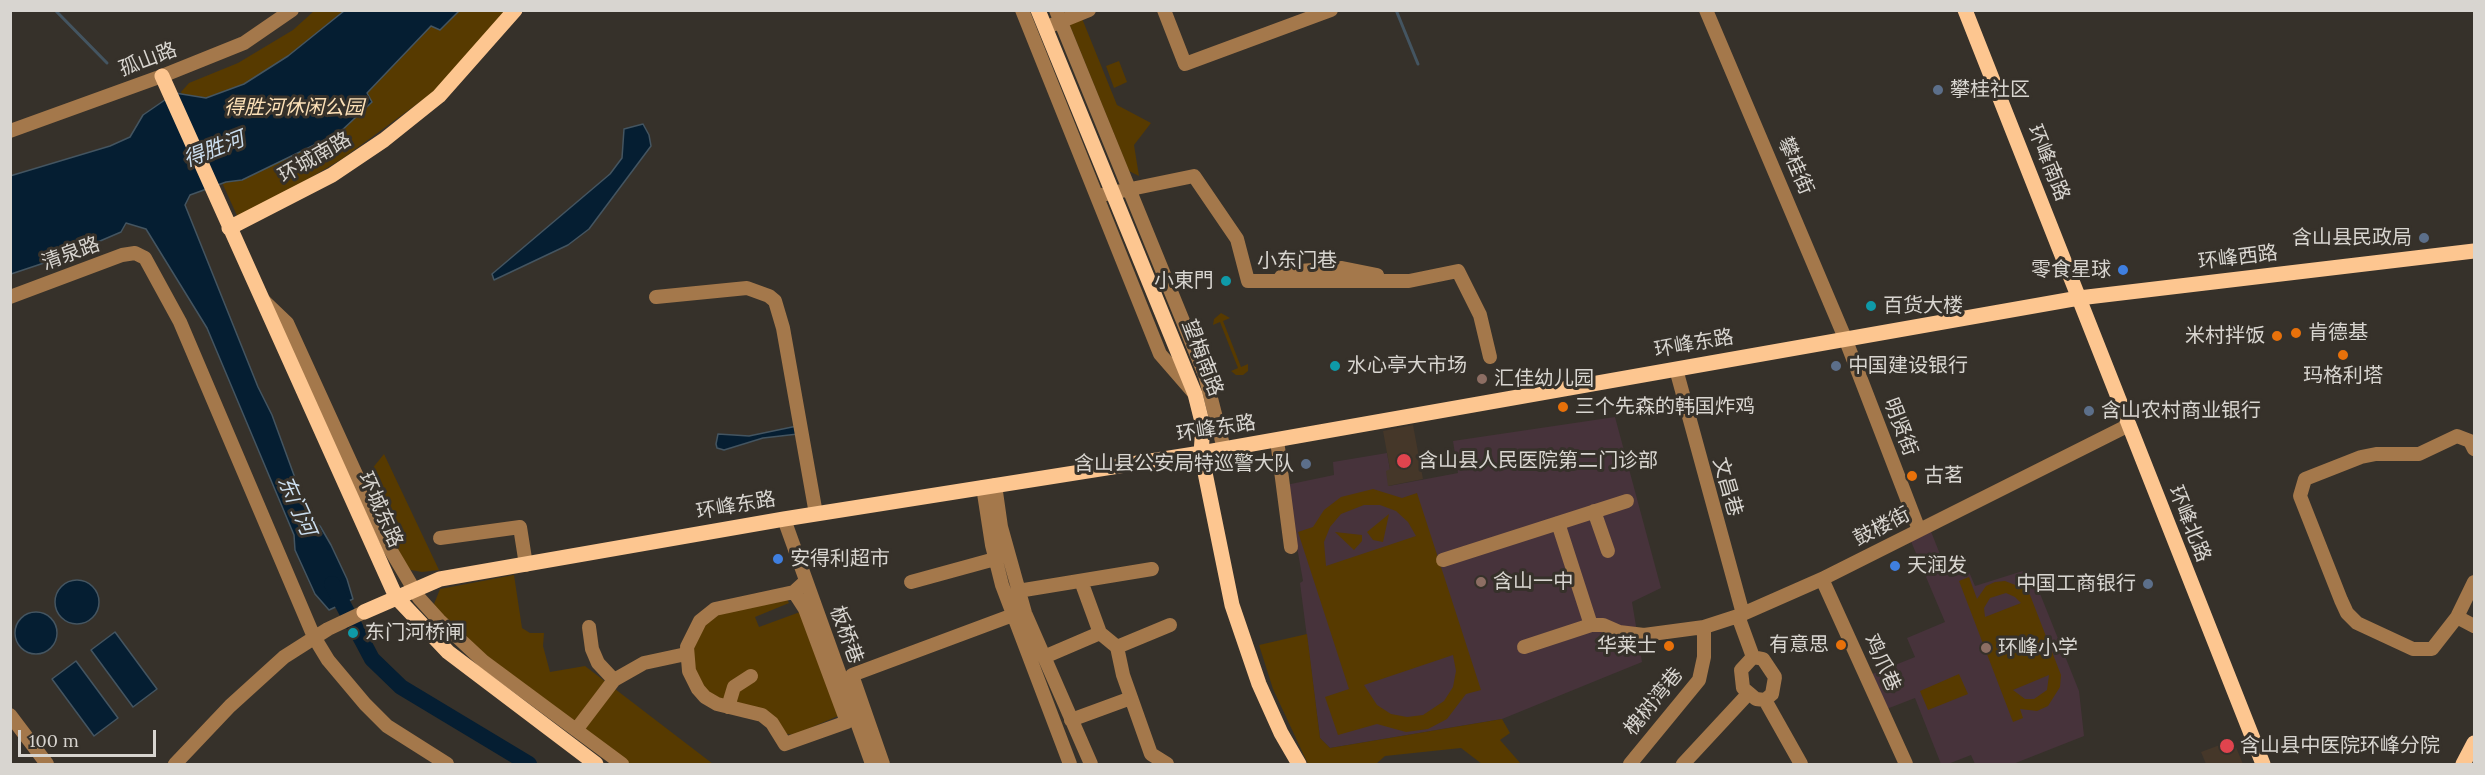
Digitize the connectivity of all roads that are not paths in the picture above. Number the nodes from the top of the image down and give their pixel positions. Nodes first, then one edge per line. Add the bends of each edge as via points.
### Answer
1 (292, 10) edge
2 (514, 10) edge
3 (1022, 10) edge
4 (1038, 10) edge
5 (1089, 10) edge
6 (1164, 10) edge
7 (1331, 10) edge
8 (1707, 10) edge
9 (1965, 10) edge
10 (1058, 16) edge
11 (1292, 17) edge
12 (1045, 27) junction
13 (162, 76) junction
14 (10, 131) edge
15 (1128, 188) junction
16 (1113, 192) junction
17 (1097, 196) junction
18 (229, 228) junction
19 (2475, 251) edge
20 (10, 297) edge
21 (656, 297) dead end
22 (261, 298) junction
23 (2079, 298) junction
24 (1845, 338) junction
25 (1490, 357) dead end
26 (1676, 369) junction
27 (1195, 394) junction
28 (2127, 426) junction
29 (1277, 440) junction
30 (1224, 449) junction
31 (2475, 449) edge
32 (1202, 453) junction
33 (989, 486) junction
34 (1627, 501) dead end
35 (1594, 511) junction
36 (816, 514) junction
37 (784, 519) junction
38 (1558, 523) junction
39 (1919, 530) junction
40 (441, 538) dead end
41 (1291, 547) dead end
42 (1608, 551) dead end
43 (995, 559) junction
44 (1443, 560) dead end
45 (526, 565) junction
46 (1152, 569) dead end
47 (1822, 579) junction
48 (806, 581) junction
49 (1081, 581) junction
50 (911, 582) dead end
51 (2475, 582) edge
52 (413, 589) junction
53 (1018, 591) junction
54 (794, 592) junction
55 (396, 597) junction
56 (364, 612) joint
57 (1012, 615) junction
58 (1740, 615) junction
59 (2457, 617) junction
60 (1170, 625) dead end
61 (1591, 625) junction
62 (2475, 626) edge
63 (589, 627) dead end
64 (1704, 627) junction
65 (1100, 633) junction
66 (314, 637) junction
67 (1117, 647) junction
68 (1524, 647) dead end
69 (686, 654) junction
70 (1044, 657) junction
71 (1753, 657) junction
72 (751, 676) dead end
73 (614, 680) junction
74 (1748, 694) junction
75 (1131, 698) junction
76 (1765, 700) junction
77 (728, 707) junction
78 (10, 715) edge
79 (1071, 720) junction
80 (847, 722) junction
81 (576, 730) junction
82 (2475, 743) edge
83 (47, 765) edge
84 (175, 765) edge
85 (447, 765) edge
86 (596, 765) edge
87 (622, 765) edge
88 (863, 765) edge
89 (872, 765) edge
90 (883, 765) edge
91 (1071, 765) edge
92 (1090, 765) edge
93 (1167, 765) edge
94 (1299, 765) edge
95 (1630, 765) edge
96 (1683, 765) edge
97 (1801, 765) edge
98 (1906, 765) edge
99 (2263, 765) edge
100 (2463, 765) edge

1 - 13 street, 孤山路 via 244,43
2 - 18 main road, 环城南路 via 439,96 384,140 332,175
3 - 17 street
4 - 12 main road, 望梅南路
5 - 10 street
6 - 11 street via 1185,64
7 - 11 street
8 - 24 street, 攀桂街
9 - 23 main road, 环峰南路
10 - 12 street
10 - 15 street
12 - 16 main road, 望梅南路
13 - 14 street, 孤山路
13 - 18 main road, 环城东路
15 - 16 street
15 - 25 street, 小东门巷 via 1194,176 1237,239 1248,281 1409,281 1458,271 1480,315
15 - 30 street via 1205,375
16 - 17 street
16 - 27 main road, 望梅南路
17 - 27 street via 1160,354
18 - 22 main road, 环城东路
19 - 23 main road, 环峰西路
20 - 66 street, 清泉路 via 122,255 135,253 145,258 180,322
21 - 36 street via 747,288 775,301
22 - 52 street via 287,322 390,549
22 - 55 main road, 环城东路
23 - 24 main road, 环峰东路
23 - 28 main road, 环峰北路
24 - 26 main road, 环峰东路
24 - 39 street, 明贤街
26 - 29 main road, 环峰东路
26 - 58 street, 文昌巷
27 - 32 main road, 望梅南路 via 1203,426
28 - 39 street, 鼓楼街
28 - 99 main road, 环峰北路
29 - 30 main road, 环峰东路
29 - 41 street
30 - 32 main road, 环峰东路
31 - 59 street via 2470,441 2457,436 2419,454 2361,457 2321,471 2301,485 2300,496 2341,600 2357,623 2422,651 2432,649
32 - 33 main road, 环峰东路
32 - 94 main road, 望梅南路 via 1239,628 1268,703
33 - 36 main road, 环峰东路
33 - 43 street
33 - 53 street
34 - 35 street
35 - 38 street
35 - 42 street
36 - 37 main road, 环峰东路
37 - 45 main road, 环峰东路
37 - 48 street, 板桥巷
38 - 44 street
38 - 61 street
39 - 47 street, 鼓楼街
40 - 45 street via 520,527
43 - 50 street
43 - 57 street
45 - 52 main road, 环峰东路 via 440,579
46 - 49 street
47 - 58 street, 鼓楼街
47 - 98 street, 鸡爪巷
48 - 54 street
48 - 89 street, 板桥巷
49 - 53 street
49 - 65 street
51 - 59 street
52 - 55 main road, 环峰东路
52 - 81 street via 464,645
53 - 70 street
54 - 69 street via 715,609 696,628
54 - 80 street via 806,609
55 - 56 main road, 环峰东路
55 - 86 main road, 环城东路 via 448,652
56 - 66 street
57 - 90 street via 852,675
57 - 91 street
58 - 64 street, 鼓楼街
58 - 71 street, 文昌巷
59 - 62 street
60 - 67 street
61 - 64 street, 鼓楼街 via 1644,635
61 - 68 street
63 - 73 street via 594,655
64 - 95 street, 槐树湾巷 via 1704,657 1698,681
65 - 67 street
65 - 70 street
66 - 84 street via 284,657 230,706
66 - 85 street via 328,660 387,726
67 - 75 street
69 - 73 street via 644,663
69 - 77 street via 698,689 717,704
70 - 79 street
71 - 74 street via 1741,670 1740,680
71 - 76 street via 1763,659 1775,677 1772,694
72 - 77 street via 735,687
73 - 81 street
74 - 76 street
74 - 96 street
75 - 79 street
75 - 93 street via 1151,754
76 - 97 street
77 - 80 street via 767,718 785,744
78 - 83 street
79 - 92 street
80 - 88 street
81 - 87 street
82 - 100 main road

